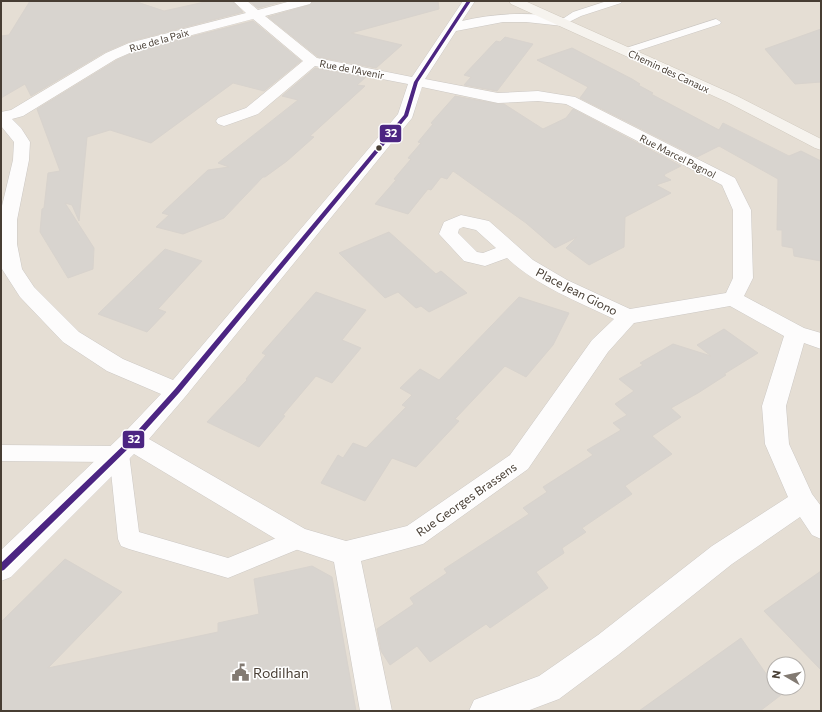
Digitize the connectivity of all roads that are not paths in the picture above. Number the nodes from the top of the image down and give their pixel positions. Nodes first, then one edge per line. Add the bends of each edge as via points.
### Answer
1 (239, 1) edge
2 (306, 1) edge
3 (469, 1) edge
4 (515, 1) edge
5 (617, 1) edge
6 (256, 14) junction
7 (563, 22) junction
8 (716, 22) dead end
9 (451, 28) junction
10 (627, 51) junction
11 (312, 61) junction
12 (416, 82) junction
13 (2, 117) edge
14 (224, 121) dead end
15 (821, 145) edge
16 (508, 250) dead end
17 (733, 299) junction
18 (628, 316) junction
19 (796, 333) junction
20 (821, 341) edge
21 (177, 391) junction
22 (125, 447) junction
23 (1, 453) edge
24 (802, 501) junction
25 (821, 527) edge
26 (298, 539) junction
27 (346, 553) junction
28 (1, 568) edge
29 (376, 711) edge
30 (485, 711) edge

1 - 6 street, Rue de l'Avenir
2 - 6 street, Rue de la Paix
3 - 9 street
4 - 7 street, Chemin des Canaux
5 - 7 lane via 577,14
6 - 11 street, Rue de l'Avenir
6 - 13 street, Rue de la Paix via 134,46 111,56 17,113
7 - 9 street via 502,18
7 - 10 street, Chemin des Canaux
8 - 10 lane
9 - 12 street
10 - 15 street, Chemin des Canaux via 732,99
11 - 12 street, Rue de l'Avenir
11 - 14 street via 252,110
12 - 17 street, Rue Marcel Pagnol via 498,98 538,96 570,100 729,182 742,210 743,278
12 - 21 street via 406,116
13 - 21 street via 16,131 22,142 21,160 8,220 7,244 12,269 27,292 71,337 115,365
16 - 18 street, Place Jean Giono via 526,265 560,285
17 - 18 street
17 - 19 street
18 - 27 street, Rue Georges Brassens via 600,346 519,462 414,536
19 - 20 street
19 - 24 street via 774,406 777,444
21 - 22 street
22 - 23 lane
22 - 26 street
22 - 26 lane via 129,539 228,568
22 - 28 street
24 - 25 street
24 - 30 street via 722,555 608,645 548,688
26 - 27 street
27 - 29 street

